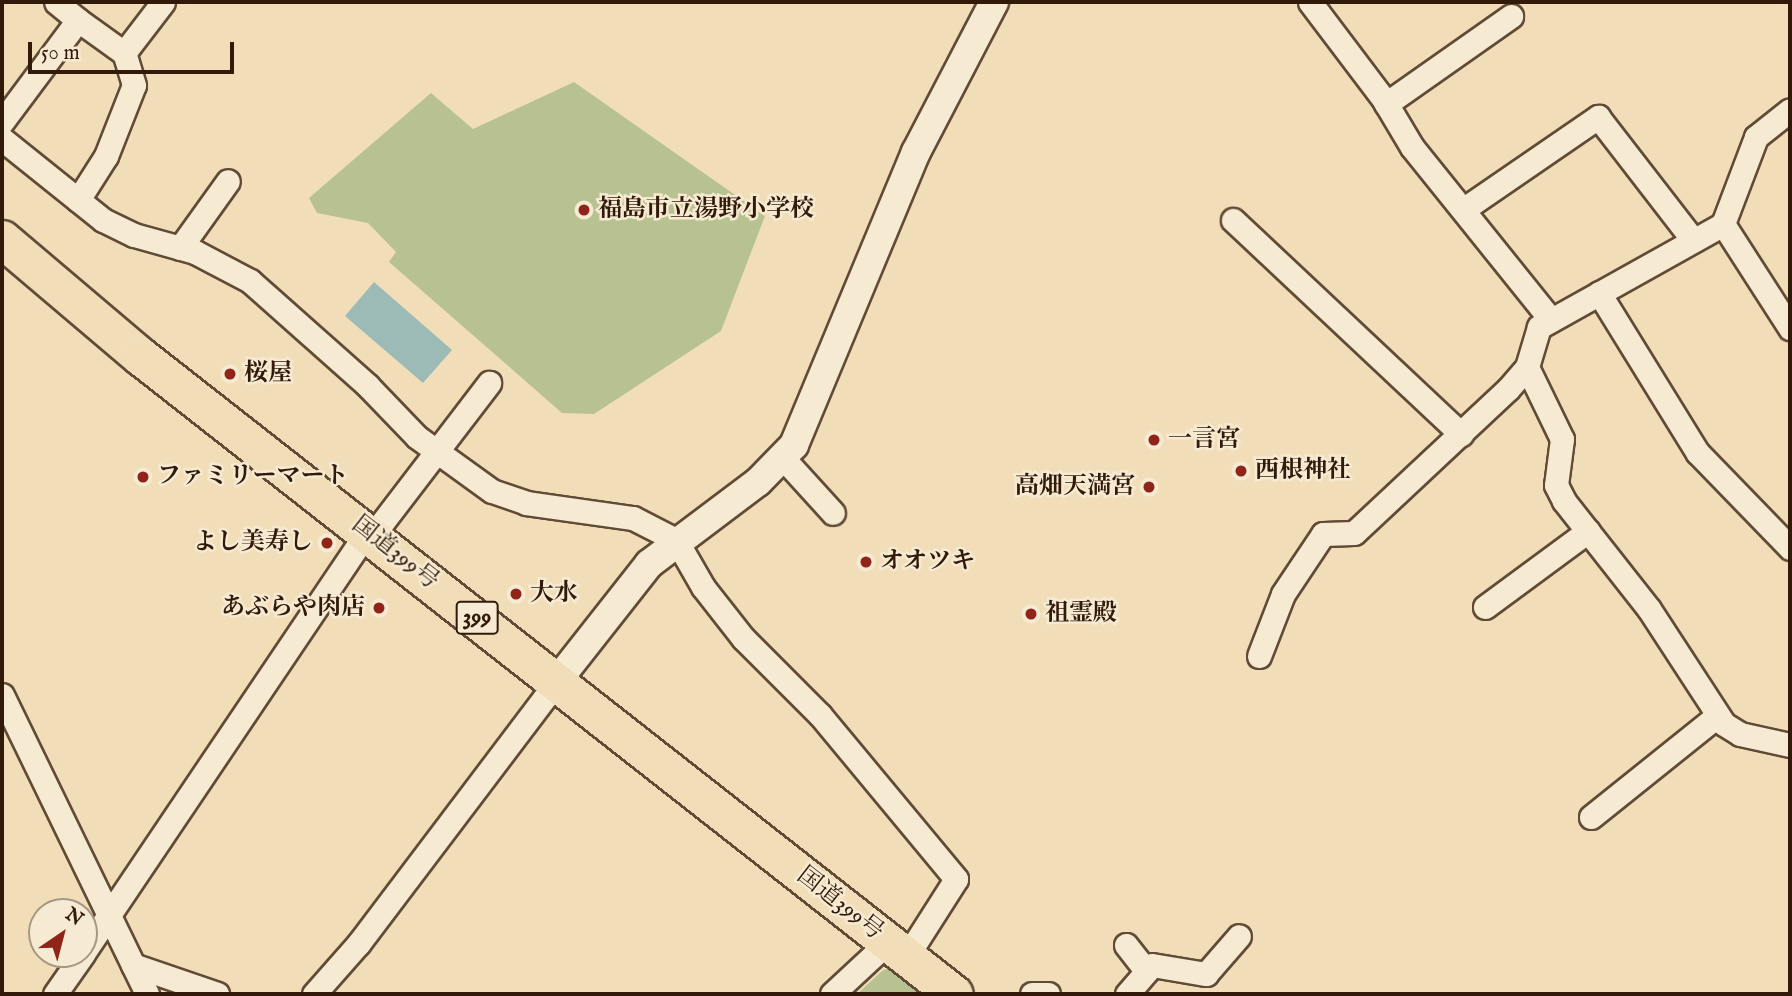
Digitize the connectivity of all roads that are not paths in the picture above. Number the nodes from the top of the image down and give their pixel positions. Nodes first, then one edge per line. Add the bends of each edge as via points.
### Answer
1 (56, 2) edge
2 (163, 2) edge
3 (995, 2) edge
4 (1310, 2) edge
5 (1511, 16) dead end
6 (78, 20) junction
7 (124, 54) junction
8 (1386, 104) junction
9 (1790, 110) edge
10 (2, 122) edge
11 (2, 139) edge
12 (229, 181) dead end
13 (78, 200) junction
14 (1464, 209) junction
15 (1233, 220) dead end
16 (1723, 224) junction
17 (2, 239) edge
18 (1693, 240) junction
19 (180, 248) junction
20 (1599, 293) junction
21 (1551, 320) junction
22 (1790, 328) edge
23 (1527, 367) junction
24 (489, 383) dead end
25 (1461, 434) junction
26 (435, 450) junction
27 (783, 458) junction
28 (833, 513) dead end
29 (1588, 531) junction
30 (369, 534) junction
31 (676, 540) junction
32 (1790, 548) edge
33 (1485, 607) dead end
34 (1259, 656) dead end
35 (557, 681) junction
36 (2, 695) edge
37 (1717, 716) junction
38 (1790, 745) edge
39 (1591, 817) dead end
40 (109, 916) junction
41 (98, 932) edge
42 (1239, 936) dead end
43 (1126, 945) dead end
44 (898, 949) junction
45 (133, 965) junction
46 (73, 968) edge
47 (1145, 969) junction
48 (55, 994) edge
49 (147, 994) edge
50 (217, 994) edge
51 (314, 994) edge
52 (832, 994) edge
53 (954, 994) edge
54 (1032, 994) edge
55 (1048, 994) edge
56 (1127, 994) edge

1 - 6 street
2 - 7 street
3 - 27 street via 916,152 814,400
4 - 8 street
5 - 8 street
6 - 7 street
6 - 10 street
7 - 13 street via 134,85 106,156
8 - 14 street via 1412,147
9 - 16 street via 1756,137
11 - 13 street
12 - 19 street
13 - 19 street via 124,230
14 - 18 street via 1598,117
14 - 21 street
15 - 25 street
16 - 18 street
16 - 22 street
17 - 30 highway, 国道399号 / 399 via 140,356
18 - 20 street
19 - 26 street via 250,281
20 - 21 street
20 - 32 street via 1698,453
21 - 23 street via 1539,327
23 - 25 street
23 - 29 street via 1562,439 1556,485
24 - 26 street
25 - 34 street via 1354,533 1323,534 1283,594
26 - 30 street
26 - 31 street via 492,491 526,503 633,518
27 - 28 street
27 - 31 street via 758,482
29 - 33 street
29 - 37 street via 1649,609
30 - 35 highway, 国道399号 / 399
30 - 40 street
31 - 35 street via 649,564
31 - 44 street via 703,587 743,638 820,715 956,879
35 - 44 highway, 国道399号 / 399
35 - 51 street via 359,943
36 - 40 street
37 - 38 street via 1740,734
37 - 39 street
40 - 41 street
40 - 45 street
42 - 47 street via 1206,974 1152,965
43 - 47 street
44 - 52 street
44 - 53 highway, 国道399号 / 399
45 - 49 street
45 - 50 street
46 - 48 street
47 - 56 street
54 - 55 street

